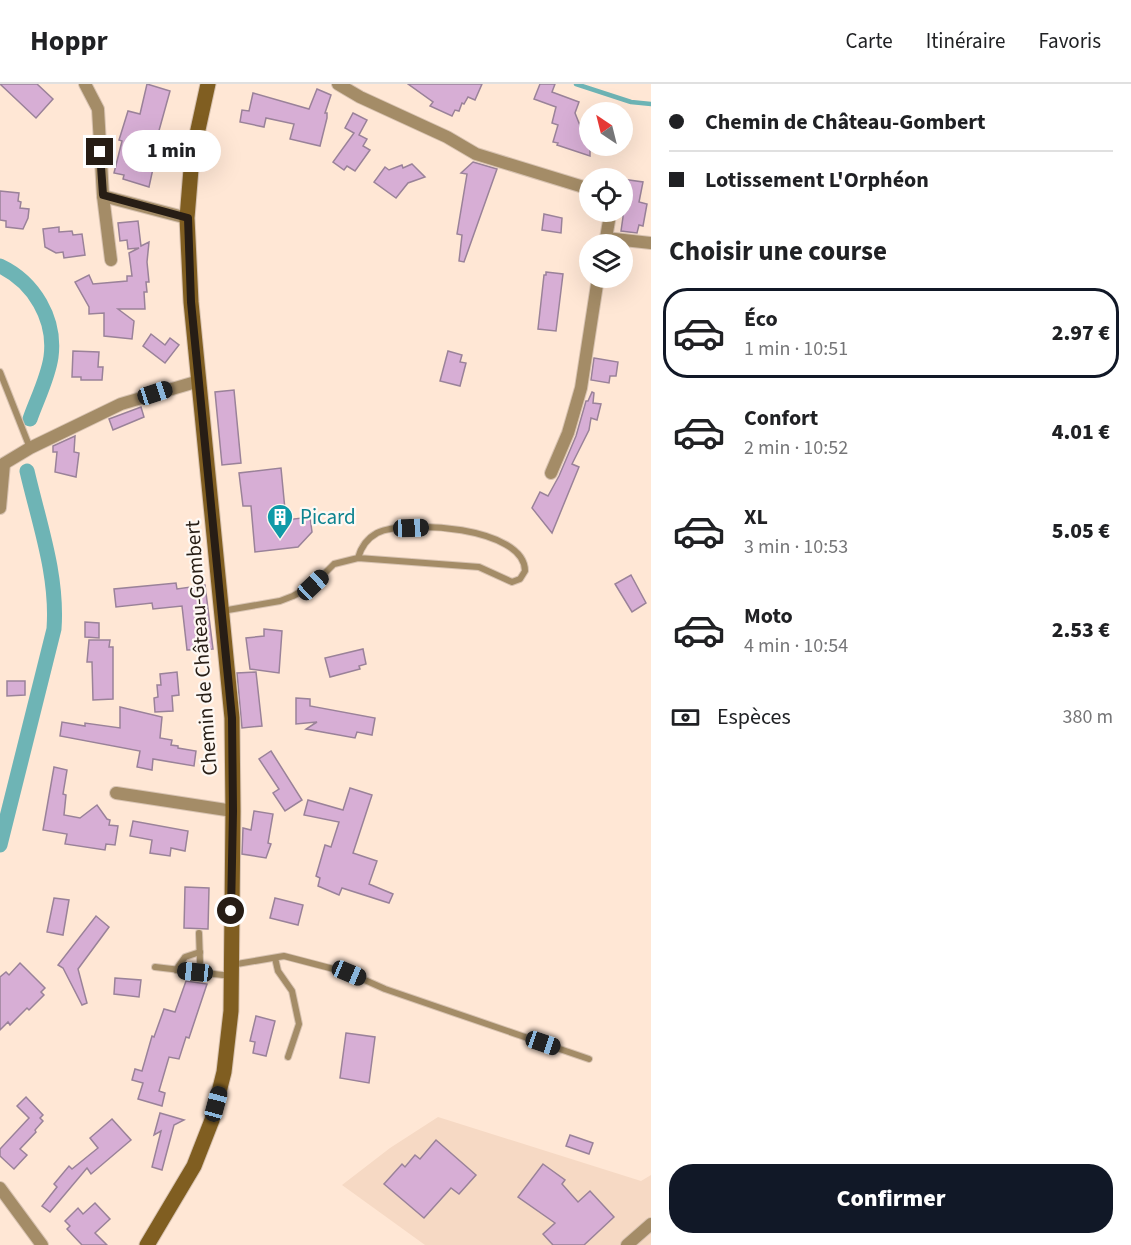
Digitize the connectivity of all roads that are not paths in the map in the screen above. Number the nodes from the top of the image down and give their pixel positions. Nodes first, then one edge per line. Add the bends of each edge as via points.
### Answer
1 (85, 84) edge
2 (208, 84) edge
3 (338, 84) edge
4 (579, 186) edge
5 (103, 195) junction
6 (188, 218) junction
7 (633, 242) edge
8 (651, 243) edge
9 (111, 260) dead end
10 (596, 288) edge
11 (0, 372) edge
12 (199, 381) junction
13 (30, 448) junction
14 (2, 465) edge
15 (551, 473) dead end
16 (0, 508) edge
17 (358, 558) junction
18 (221, 611) junction
19 (116, 793) dead end
20 (233, 811) junction
21 (199, 933) dead end
22 (200, 952) junction
23 (274, 958) junction
24 (200, 962) dead end
25 (155, 967) dead end
26 (176, 970) junction
27 (231, 971) junction
28 (288, 1057) dead end
29 (589, 1059) dead end
30 (0, 1188) edge
31 (174, 1201) junction
32 (651, 1224) edge
33 (42, 1245) edge
34 (147, 1245) edge
35 (158, 1245) edge
36 (627, 1245) edge

1 - 5 street via 98,109
2 - 6 street, Chemin de Château-Gombert via 192,157
3 - 4 street via 477,154
5 - 6 street
5 - 9 street
6 - 12 street, Chemin de Château-Gombert
7 - 8 street
10 - 15 street via 581,388
11 - 13 lane
12 - 13 street via 121,404
12 - 18 street, Chemin de Château-Gombert
13 - 14 street
14 - 16 street
17 - 17 lane via 479,567 512,582 525,571 520,556 499,541 445,528 383,531 368,539
17 - 18 lane via 334,564 313,585 294,596
18 - 20 street, Chemin de Château-Gombert via 232,718
19 - 20 street
20 - 27 street, Chemin de Château-Gombert
21 - 22 lane
22 - 24 lane
22 - 26 lane via 185,957
23 - 27 lane
23 - 28 lane via 292,990 299,1024
23 - 29 lane via 284,956 349,973
25 - 26 lane
26 - 27 lane
27 - 31 street, Chemin de Château-Gombert via 225,1072 212,1120
30 - 33 street
31 - 34 street, Chemin de Château-Gombert
31 - 35 street, Chemin de Château-Gombert
32 - 36 street

